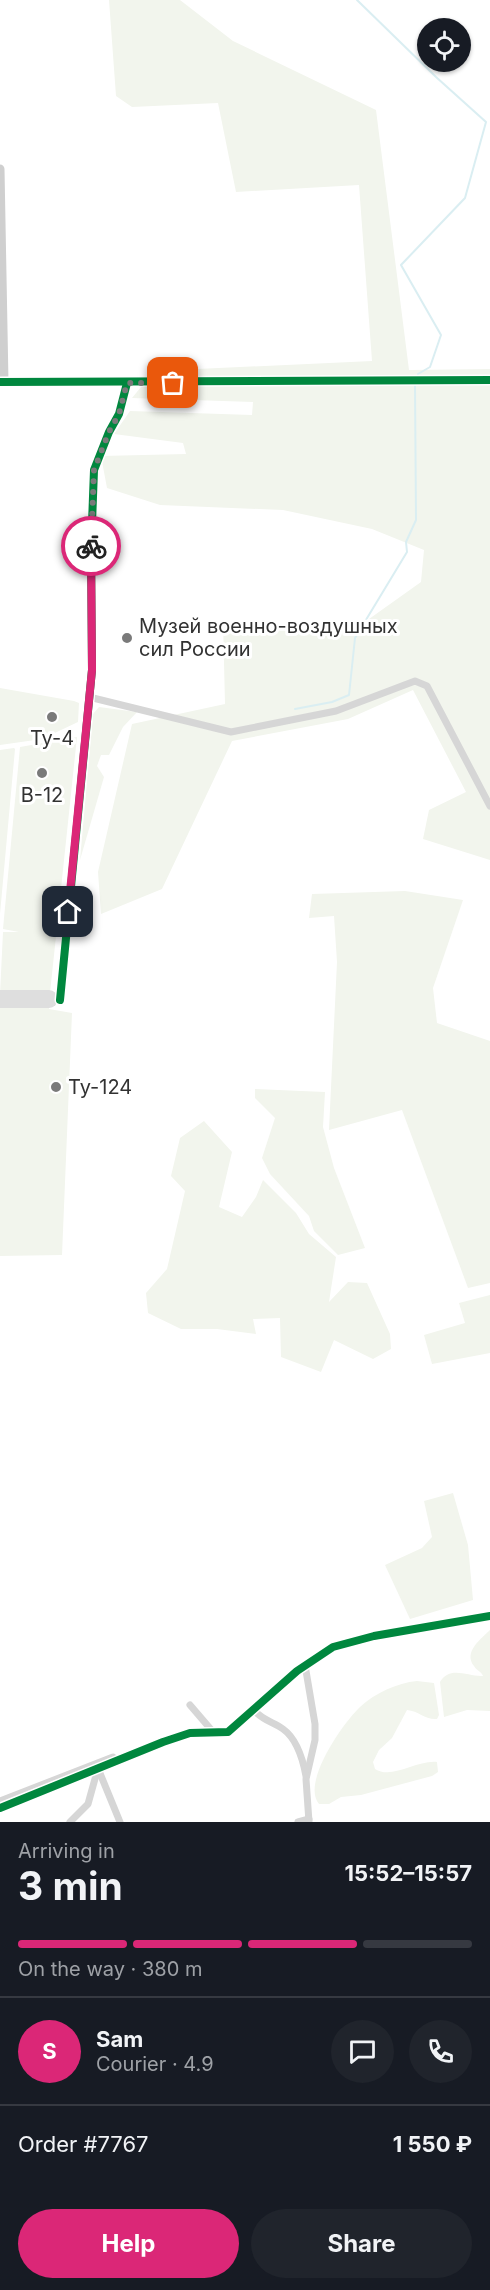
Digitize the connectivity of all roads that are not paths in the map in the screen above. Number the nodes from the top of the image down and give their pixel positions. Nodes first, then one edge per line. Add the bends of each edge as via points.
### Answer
1 (0, 169) edge
2 (1, 251) edge
3 (490, 380) edge
4 (2, 382) edge
5 (127, 383) junction
6 (89, 697) junction
7 (490, 806) edge
8 (60, 1000) dead end
9 (490, 1616) edge
10 (305, 1665) junction
11 (190, 1706) dead end
12 (254, 1710) junction
13 (214, 1733) junction
14 (97, 1766) junction
15 (306, 1779) junction
16 (0, 1800) edge
17 (0, 1808) edge
18 (309, 1820) edge
19 (70, 1822) edge
20 (120, 1822) edge
21 (297, 1822) edge

1 - 2 street
2 - 4 street
3 - 5 street
4 - 5 street
5 - 6 street via 119,414 94,470
6 - 7 street via 231,732 336,711 414,681 427,686
6 - 8 street
9 - 10 street via 348,1642
10 - 12 street
10 - 15 street via 315,1724
11 - 13 street
12 - 13 street via 228,1732
12 - 15 street via 292,1739 303,1760
13 - 14 street via 190,1733
14 - 16 street
14 - 17 street
14 - 19 street via 88,1804
14 - 20 street
15 - 18 street
18 - 21 street

